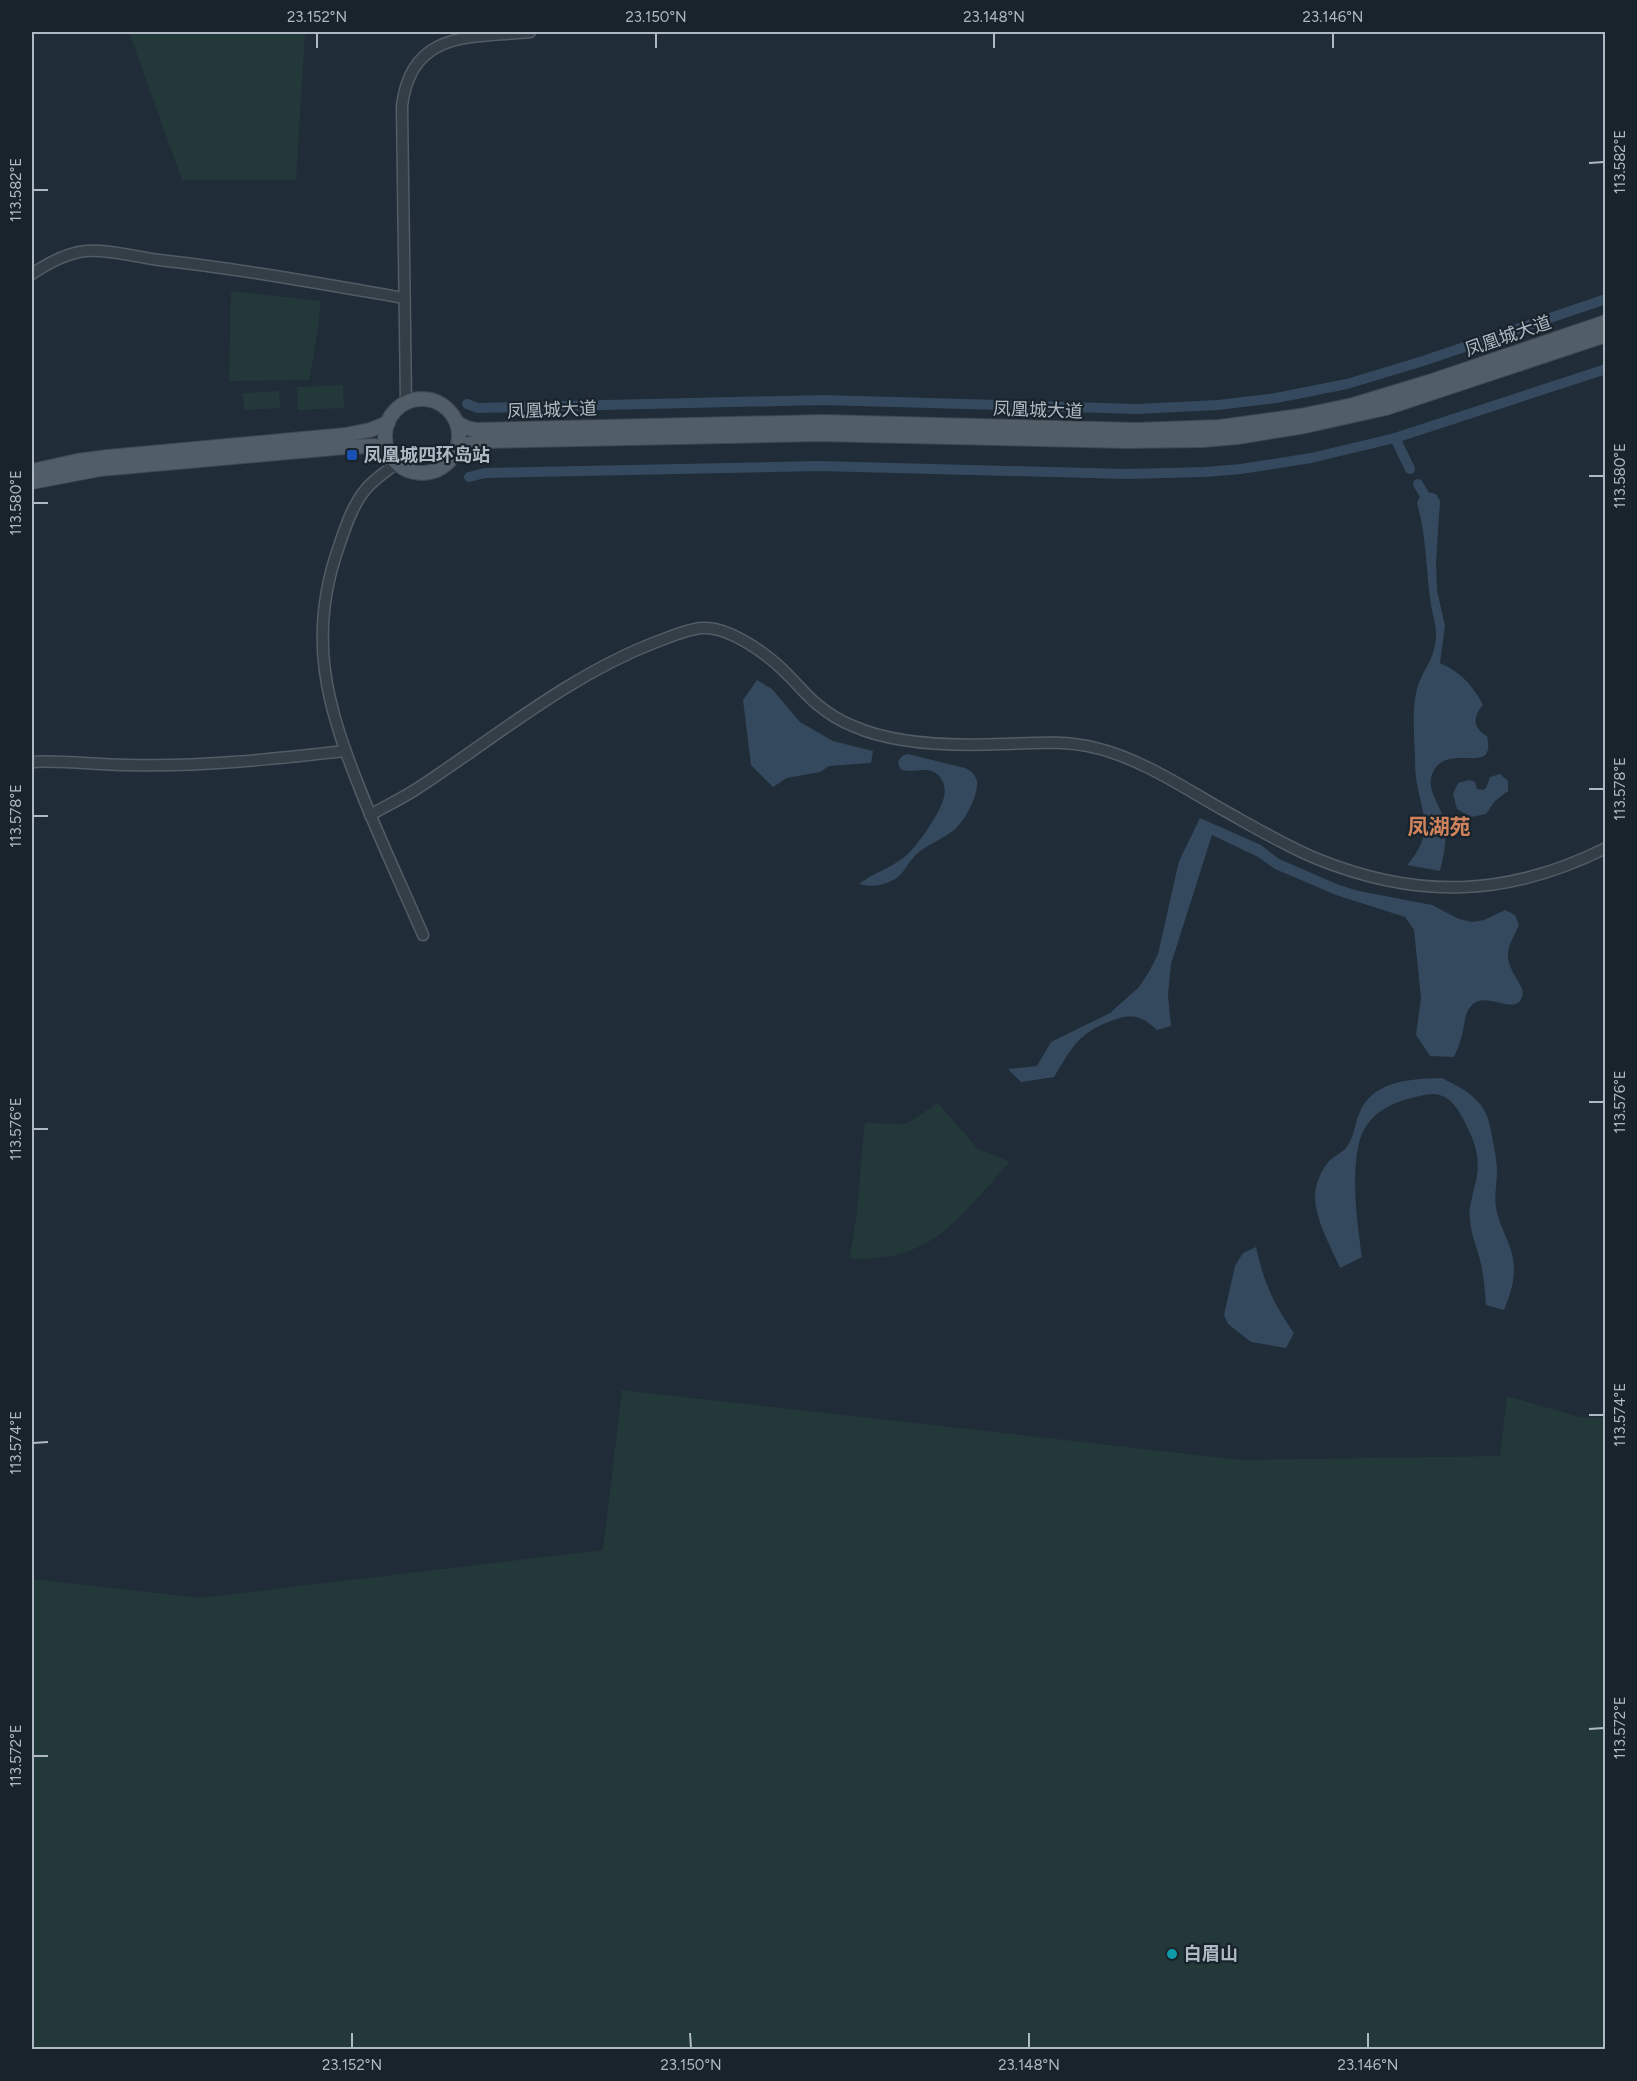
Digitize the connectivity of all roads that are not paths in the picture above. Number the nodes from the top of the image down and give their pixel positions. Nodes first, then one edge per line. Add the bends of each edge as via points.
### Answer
1 (530, 32) edge
2 (32, 274) edge
3 (404, 298) junction
4 (1605, 322) edge
5 (1605, 335) edge
6 (406, 402) junction
7 (388, 423) junction
8 (457, 423) junction
9 (457, 447) junction
10 (393, 457) junction
11 (32, 471) edge
12 (32, 482) edge
13 (345, 751) junction
14 (32, 762) edge
15 (370, 815) junction
16 (1605, 848) edge
17 (423, 934) dead end

1 - 3 street via 456,40 435,47 411,72 402,106
2 - 3 street via 64,256 106,251
3 - 6 street
4 - 8 main road, 凤凰城大道 via 1353,405 1220,427 1137,430 799,422 477,429
5 - 9 main road, 凤凰城大道 via 1386,408 1237,437 1127,441 768,435 483,441
6 - 7 main road
6 - 8 main road via 430,399 451,412
7 - 10 main road via 385,437
7 - 11 main road via 345,435 108,457
8 - 9 main road
9 - 10 main road via 443,467 432,472 407,470
10 - 12 main road via 375,446 345,447 118,467
10 - 13 street via 366,489 343,533 329,581 323,630 325,680
13 - 14 street via 236,763
13 - 15 street
15 - 16 street via 416,789 595,670 690,630 713,628 726,631 770,659 819,706 855,728 934,743 1061,742 1107,751 1149,768 1299,851 1370,876 1446,888 1490,886 1551,872
15 - 17 street

